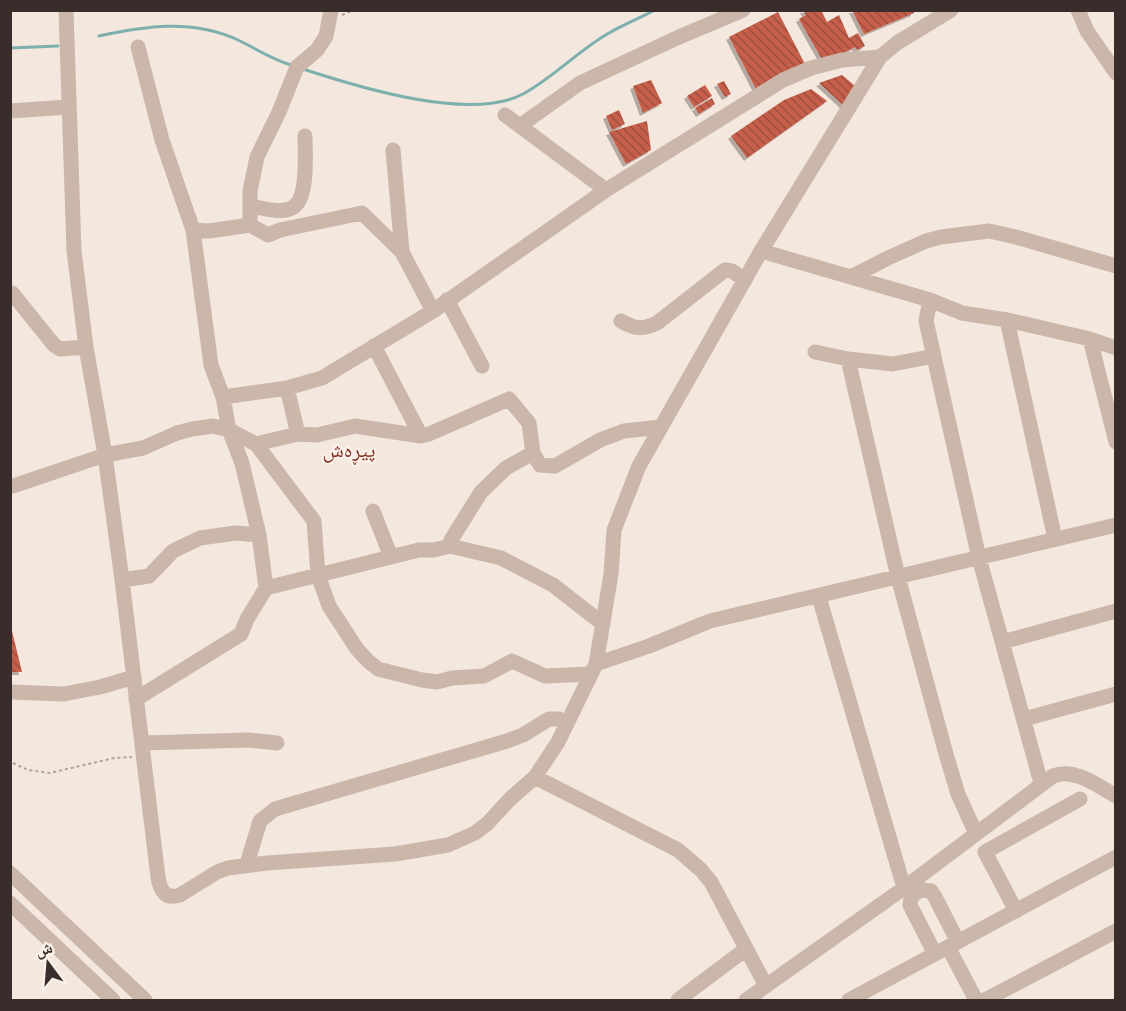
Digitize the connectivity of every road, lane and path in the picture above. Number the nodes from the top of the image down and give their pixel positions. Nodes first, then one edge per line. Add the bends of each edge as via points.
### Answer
1 (66, 10) edge
2 (331, 10) edge
3 (743, 10) edge
4 (951, 10) edge
5 (1078, 10) edge
6 (138, 47) dead end
7 (880, 57) junction
8 (1116, 73) edge
9 (68, 107) junction
10 (10, 111) edge
11 (505, 115) dead end
12 (521, 125) junction
13 (304, 136) dead end
14 (393, 150) dead end
15 (606, 190) junction
16 (250, 206) junction
17 (250, 225) junction
18 (193, 230) junction
19 (761, 251) junction
20 (402, 252) junction
21 (1116, 266) edge
22 (851, 277) junction
23 (745, 280) junction
24 (12, 293) edge
25 (447, 300) junction
26 (930, 300) junction
27 (433, 311) junction
28 (621, 321) dead end
29 (1007, 321) junction
30 (1090, 339) junction
31 (374, 346) junction
32 (86, 347) junction
33 (1116, 348) edge
34 (814, 352) dead end
35 (934, 356) junction
36 (848, 358) junction
37 (482, 366) dead end
38 (287, 388) junction
39 (223, 397) junction
40 (661, 427) junction
41 (229, 430) junction
42 (298, 434) junction
43 (421, 436) junction
44 (1116, 442) edge
45 (256, 444) junction
46 (533, 453) junction
47 (105, 455) junction
48 (10, 487) edge
49 (373, 511) dead end
50 (1115, 526) edge
51 (259, 535) junction
52 (1055, 539) junction
53 (450, 546) junction
54 (391, 557) junction
55 (979, 558) junction
56 (318, 575) junction
57 (898, 577) junction
58 (122, 580) junction
59 (266, 588) junction
60 (819, 597) junction
61 (1116, 610) edge
62 (603, 624) junction
63 (1002, 642) junction
64 (593, 669) junction
65 (134, 677) junction
66 (10, 693) edge
67 (1116, 693) edge
68 (136, 699) junction
69 (1024, 719) junction
70 (567, 724) junction
71 (277, 743) dead end
72 (143, 749) junction
73 (13, 763) dead end
74 (535, 777) junction
75 (1041, 783) junction
76 (1116, 796) edge
77 (1080, 799) dead end
78 (976, 834) junction
79 (1116, 857) edge
80 (247, 864) junction
81 (10, 873) edge
82 (904, 888) junction
83 (10, 903) edge
84 (1016, 911) junction
85 (950, 924) junction
86 (1116, 931) edge
87 (926, 938) junction
88 (947, 948) junction
89 (746, 949) junction
90 (766, 986) junction
91 (113, 1000) edge
92 (145, 1000) edge
93 (678, 1000) edge
94 (746, 1000) edge
95 (849, 1000) edge
96 (976, 1000) edge
97 (985, 1000) edge

1 - 9 street
2 - 16 street via 326,36 318,50 297,67 257,157
3 - 12 street via 580,83
4 - 7 street
5 - 8 street via 1087,31
6 - 18 street via 162,140
7 - 15 street via 842,60 783,80
7 - 19 street
9 - 10 street
9 - 32 street via 74,251
11 - 12 street
12 - 15 street
13 - 16 street via 304,183 296,205 282,210
14 - 20 street
15 - 25 street
16 - 17 street
17 - 18 street
17 - 20 street via 268,235 362,213
18 - 39 street via 211,365
19 - 22 street
19 - 23 street
20 - 27 street
21 - 22 street via 989,231 926,241
22 - 26 street
23 - 28 street via 726,270 657,323 634,329
23 - 40 street
24 - 32 street via 54,345 60,349
25 - 27 street
25 - 37 street
26 - 29 street via 962,313
26 - 35 street via 926,321
27 - 31 street
29 - 30 street
29 - 52 street
30 - 33 street
30 - 44 street
31 - 38 street via 322,378
31 - 43 street
32 - 47 street
34 - 36 street
35 - 36 street via 893,364
35 - 55 street
36 - 57 street
38 - 39 street
38 - 42 street
39 - 41 street
40 - 46 street via 624,431 555,466 540,465
40 - 62 street via 639,466 614,530
41 - 45 street
41 - 47 street via 213,426 192,429 143,448
41 - 51 street via 242,463
42 - 43 street via 317,435 355,426
42 - 45 street
43 - 46 street via 509,399 529,423
45 - 56 street via 314,520
46 - 53 street via 506,468 481,492
47 - 48 street
47 - 58 street
49 - 54 street
50 - 52 street
51 - 58 street via 236,533 200,538 173,551 149,576
51 - 59 street
52 - 55 street
53 - 54 street
53 - 62 street via 501,558 528,570
54 - 56 street
55 - 57 street
55 - 63 street
56 - 59 street
56 - 64 street via 338,621 357,649 378,669 437,682 484,676 512,661 545,676
57 - 60 street
57 - 78 street via 958,794
58 - 65 street
59 - 68 street via 241,634
60 - 64 street via 710,621
60 - 82 street
61 - 63 street
62 - 64 street
63 - 69 street
64 - 70 street
65 - 66 street via 64,694
65 - 68 street
67 - 69 street
68 - 72 street
69 - 75 street
70 - 74 street
70 - 80 street via 549,719 507,741 275,809 260,821
71 - 72 street via 249,740
72 - 73 path via 50,773
72 - 80 street via 162,892 174,897 217,872
74 - 80 street via 487,824 448,845 405,853
74 - 89 street via 690,859 711,882
75 - 76 street via 1057,774 1069,774
75 - 78 street
77 - 84 street via 985,852
78 - 82 street
79 - 84 street
81 - 92 street
82 - 90 street
83 - 91 street
84 - 88 street
85 - 87 street
85 - 87 street via 931,891 916,892 910,905
85 - 88 street
86 - 97 street
87 - 88 street
88 - 95 street
88 - 96 street
89 - 90 street
89 - 93 street
90 - 94 street

